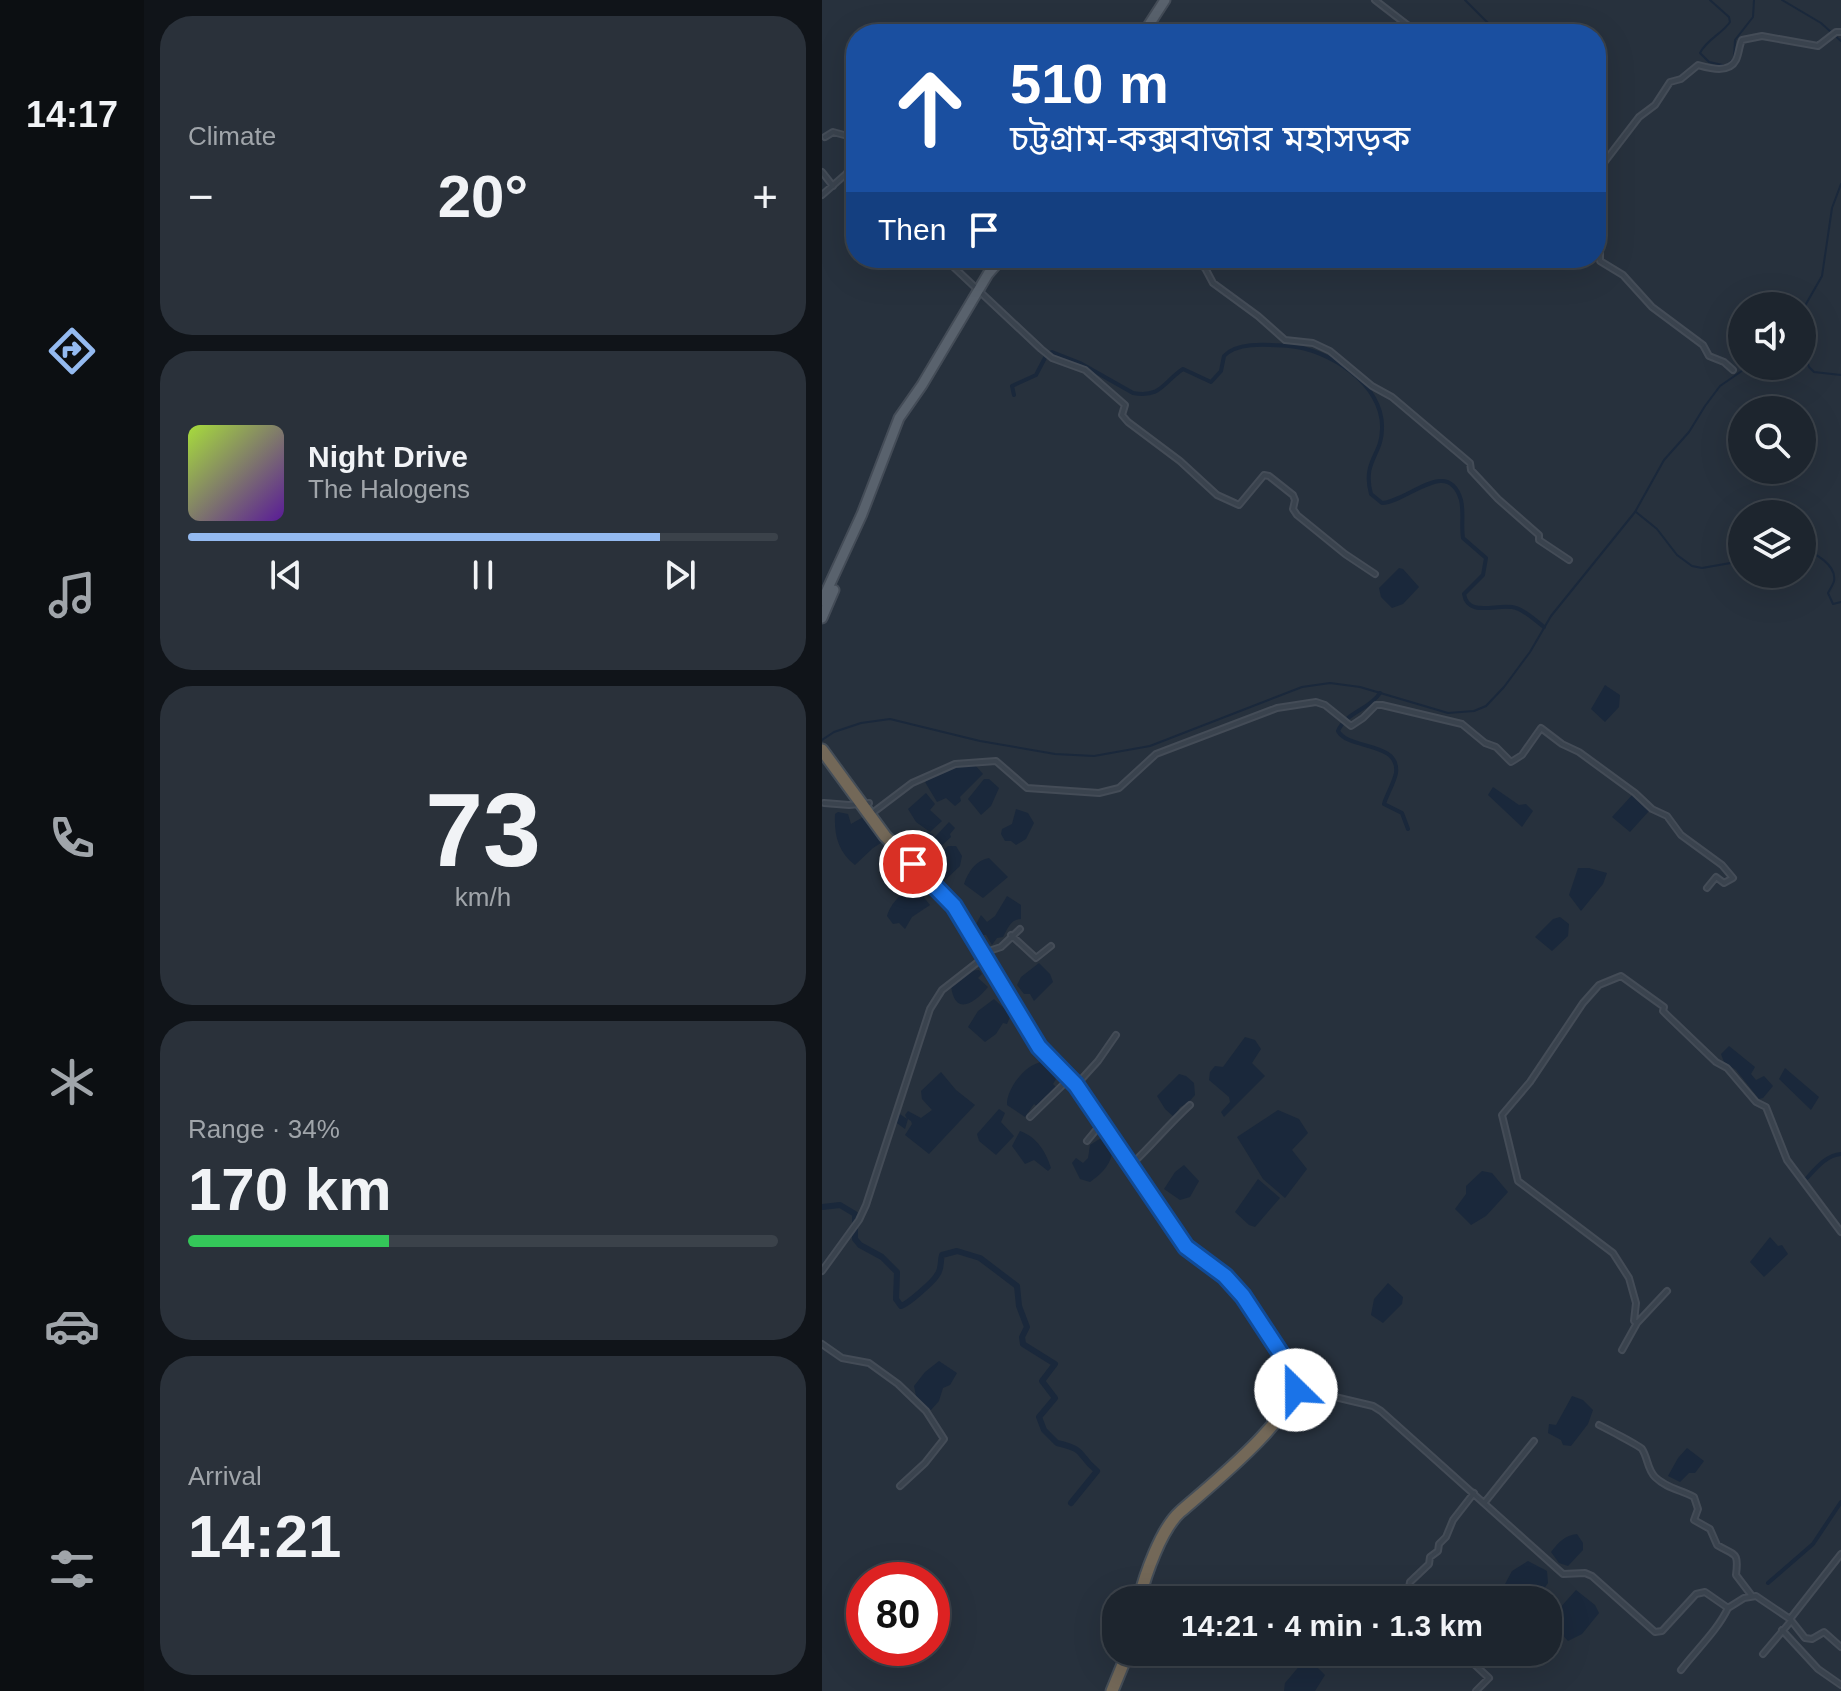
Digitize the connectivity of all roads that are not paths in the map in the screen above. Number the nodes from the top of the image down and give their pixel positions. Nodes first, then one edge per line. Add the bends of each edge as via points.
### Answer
1 (1165, 0) edge
2 (1375, 0) edge
3 (1149, 24) edge
4 (1406, 24) edge
5 (1839, 32) edge
6 (846, 135) edge
7 (825, 137) dead end
8 (1606, 160) edge
9 (822, 172) edge
10 (846, 174) edge
11 (833, 186) junction
12 (822, 195) edge
13 (1606, 266) edge
14 (955, 268) edge
15 (992, 268) edge
16 (1205, 268) edge
17 (979, 290) junction
18 (1728, 366) edge
19 (875, 483) junction
20 (1569, 560) dead end
21 (1375, 574) dead end
22 (822, 601) edge
23 (822, 618) edge
24 (822, 737) edge
25 (828, 754) edge
26 (824, 803) edge
27 (869, 807) junction
28 (1707, 888) dead end
29 (1020, 929) dead end
30 (1011, 935) junction
31 (1051, 946) dead end
32 (982, 956) junction
33 (1116, 1035) dead end
34 (1072, 1082) junction
35 (1190, 1105) dead end
36 (1030, 1117) dead end
37 (1102, 1123) junction
38 (1087, 1141) dead end
39 (1131, 1164) junction
40 (1841, 1232) edge
41 (822, 1271) edge
42 (1667, 1291) dead end
43 (1637, 1323) junction
44 (822, 1344) edge
45 (1622, 1350) dead end
46 (1297, 1382) junction
47 (1599, 1425) dead end
48 (1534, 1441) dead end
49 (900, 1486) dead end
50 (1474, 1493) junction
51 (1485, 1502) junction
52 (1841, 1554) edge
53 (1143, 1586) edge
54 (1409, 1586) edge
55 (1752, 1596) junction
56 (1728, 1608) junction
57 (1790, 1620) junction
58 (1782, 1630) junction
59 (1841, 1647) edge
60 (1763, 1654) dead end
61 (1122, 1666) edge
62 (1476, 1666) edge
63 (1681, 1670) dead end
64 (1841, 1685) edge
65 (1112, 1691) edge
66 (1476, 1691) edge

1 - 3 main road
2 - 4 street
5 - 8 street via 1818,46 1758,36 1742,40 1736,62 1728,67 1698,65 1670,82
6 - 7 street via 833,132
9 - 11 street
10 - 11 street
11 - 12 street
13 - 18 street via 1623,275 1709,356
14 - 17 street
15 - 17 main road
16 - 20 street via 1213,283 1285,340 1330,351 1392,397 1470,463 1540,540
17 - 19 main road via 917,383 894,427
17 - 21 street via 1041,350 1093,375 1125,405 1122,415 1128,422 1217,495 1239,505 1264,475 1269,476 1293,495 1297,515
19 - 22 main road
19 - 23 main road via 866,517
24 - 25 highway
25 - 27 highway
26 - 27 street
27 - 28 street via 955,764 996,761 1027,788 1106,792 1119,788 1156,754 1261,713 1316,702 1351,726 1376,705 1397,707 1462,724 1511,762 1541,728 1667,816 1681,835 1733,878 1724,883 1716,877
27 - 32 highway via 895,845 954,906
29 - 30 street
30 - 31 street via 1036,958
30 - 32 street
32 - 34 highway via 1039,1047
32 - 41 street via 942,990 930,1009 866,1205
33 - 34 street via 1098,1061
34 - 36 street
34 - 37 highway
35 - 39 street
37 - 38 street
37 - 39 highway
39 - 46 highway via 1186,1247 1243,1296
40 - 43 street via 1787,1160 1766,1107 1664,1007 1621,976 1599,985 1502,1115 1518,1181 1613,1253 1629,1278
42 - 43 street
43 - 45 street
44 - 49 street via 842,1358 869,1363 898,1384 926,1411 944,1439
46 - 50 street via 1381,1411
46 - 53 highway via 1273,1424 1170,1525
47 - 55 street via 1642,1448 1654,1476 1666,1486 1694,1497 1694,1520 1710,1529 1717,1545 1734,1553 1736,1575
48 - 51 street
50 - 51 street
50 - 54 street
51 - 56 street via 1563,1574 1592,1576 1655,1632 1700,1592
52 - 57 street
55 - 56 street
55 - 57 street
56 - 63 street
57 - 58 street
57 - 59 street via 1805,1638 1824,1632
58 - 60 street
58 - 64 street
61 - 65 highway
62 - 66 street via 1489,1678

